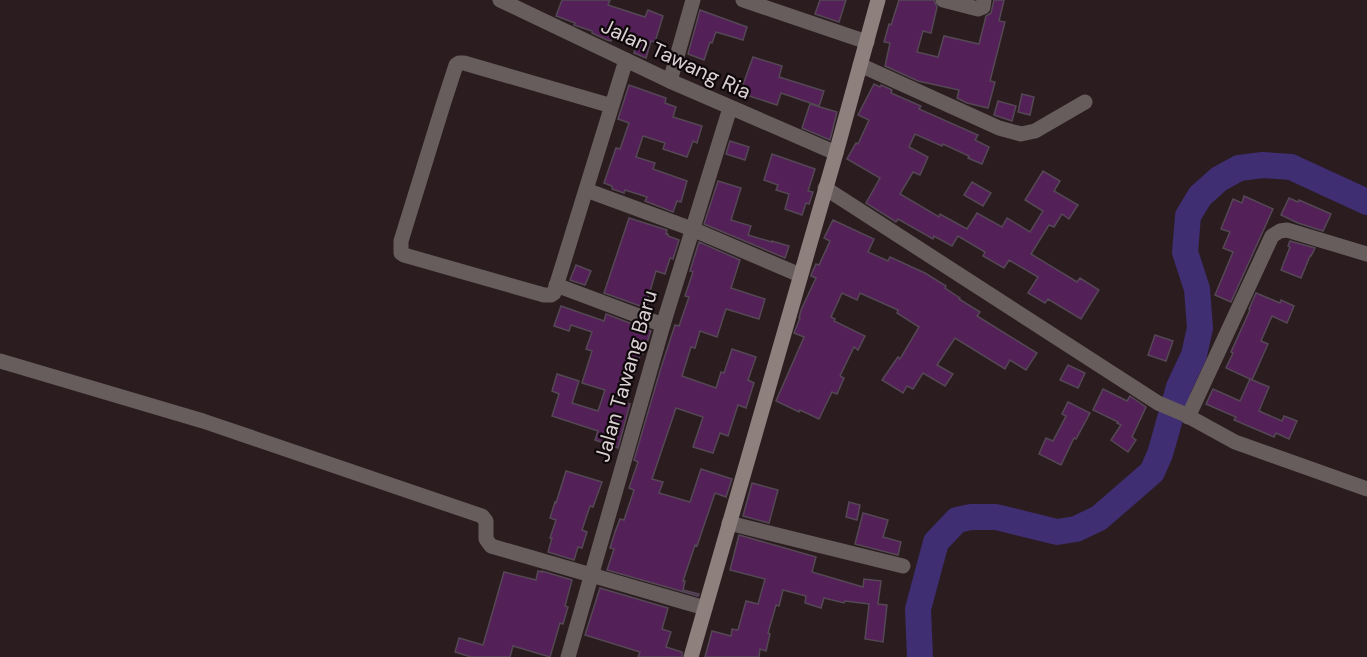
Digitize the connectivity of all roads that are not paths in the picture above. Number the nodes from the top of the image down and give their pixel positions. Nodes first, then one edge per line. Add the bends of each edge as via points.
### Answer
1 (500, 0) edge
2 (693, 0) edge
3 (744, 0) edge
4 (878, 0) edge
5 (943, 0) edge
6 (984, 0) edge
7 (867, 42) junction
8 (626, 60) junction
9 (861, 65) junction
10 (670, 81) junction
11 (1085, 102) dead end
12 (612, 106) junction
13 (730, 108) junction
14 (836, 153) junction
15 (825, 188) junction
16 (586, 189) junction
17 (692, 229) junction
18 (1367, 254) edge
19 (800, 275) junction
20 (556, 285) junction
21 (663, 325) junction
22 (0, 361) edge
23 (1186, 416) junction
24 (1367, 489) edge
25 (729, 523) junction
26 (903, 566) dead end
27 (590, 576) junction
28 (705, 608) junction
29 (568, 657) edge
30 (691, 657) edge

1 - 8 street, Jalan Tawang Ria
2 - 10 street
3 - 7 street
4 - 7 street
5 - 6 street via 978,9 983,7
7 - 9 street
8 - 10 street, Jalan Tawang Ria
8 - 12 street
9 - 11 street via 999,128 1022,134 1040,129
9 - 14 street
10 - 13 street, Jalan Tawang Ria
12 - 16 street
12 - 20 street via 459,63 432,139 401,241 401,253 544,295 554,293
13 - 14 street, Jalan Tawang Ria
13 - 17 street, Jalan Tawang Baru
14 - 15 street
15 - 19 street
15 - 23 street via 1158,403
16 - 17 street
16 - 20 street
17 - 19 street
17 - 21 street, Jalan Tawang Baru
18 - 23 street via 1287,230 1272,236
19 - 25 street
20 - 21 street
21 - 27 street, Jalan Tawang Baru
22 - 27 street via 203,421 482,516 486,521 486,540 491,546
23 - 24 street via 1235,442
25 - 26 street
25 - 28 street
27 - 28 street
27 - 29 street, Jalan Tawang Baru
28 - 30 street

